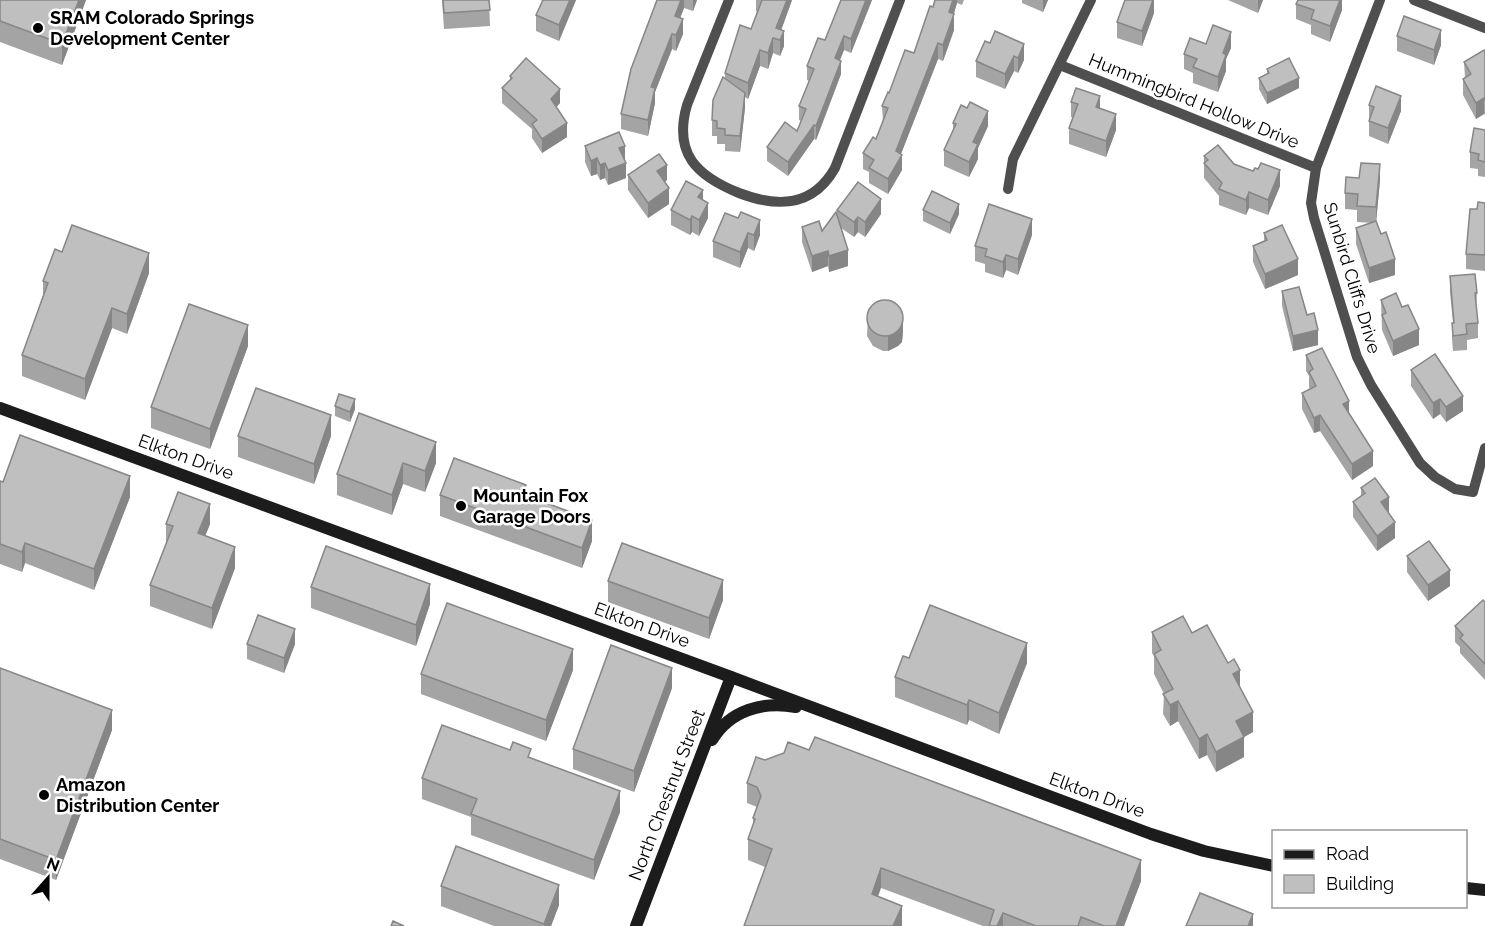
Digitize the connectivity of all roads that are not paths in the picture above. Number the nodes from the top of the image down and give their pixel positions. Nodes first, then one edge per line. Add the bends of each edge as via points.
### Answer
1 (729, 0) edge
2 (900, 0) edge
3 (1091, 0) edge
4 (1380, 0) edge
5 (1414, 0) edge
6 (1485, 28) edge
7 (1060, 64) junction
8 (1316, 168) junction
9 (1008, 189) dead end
10 (0, 404) edge
11 (0, 408) edge
12 (33, 420) junction
13 (1485, 448) edge
14 (731, 677) junction
15 (819, 711) junction
16 (698, 764) junction
17 (1272, 866) edge
18 (1467, 888) edge
19 (1485, 890) edge
20 (636, 926) edge

1 - 2 street via 687,105 683,124 685,144 696,168 718,184 755,199 783,203 808,196 832,173
3 - 7 street
4 - 8 street, Sunbird Cliffs Drive
5 - 6 street
7 - 8 street, Hummingbird Hollow Drive
7 - 9 street via 1013,159
8 - 13 street, Sunbird Cliffs Drive via 1311,203 1314,218 1357,357 1371,385 1420,463 1455,489 1473,492
10 - 12 street
11 - 12 street, Elkton Drive
12 - 14 street, Elkton Drive
14 - 15 street, Elkton Drive
14 - 16 street, North Chestnut Street
15 - 16 street via 786,705 746,710 721,727
15 - 17 street, Elkton Drive via 1177,844
16 - 20 street, North Chestnut Street
18 - 19 street

